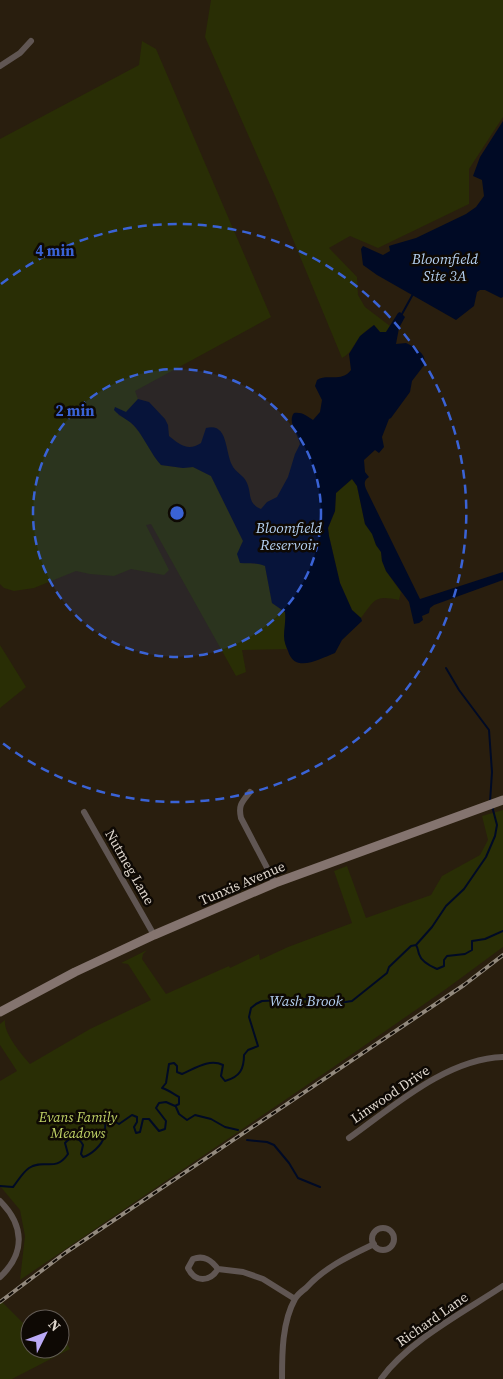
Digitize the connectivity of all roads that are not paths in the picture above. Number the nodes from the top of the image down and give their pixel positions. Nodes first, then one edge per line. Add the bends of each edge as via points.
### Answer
1 (31, 41) dead end
2 (0, 66) edge
3 (250, 792) dead end
4 (495, 803) edge
5 (84, 812) dead end
6 (275, 883) junction
7 (154, 935) junction
8 (0, 1012) edge
9 (503, 1057) edge
10 (349, 1138) dead end
11 (0, 1201) edge
12 (374, 1244) dead end
13 (218, 1269) junction
14 (0, 1277) edge
15 (503, 1286) edge
16 (295, 1299) junction
17 (282, 1379) edge
18 (381, 1379) edge

1 - 2 street
3 - 6 street via 239,809 241,818
4 - 6 main road, Tunxis Avenue
5 - 7 street, Nutmeg Lane
6 - 7 main road, Tunxis Avenue
7 - 8 main road, Tunxis Avenue
9 - 10 street, Linwood Drive via 476,1060 436,1076
11 - 14 street via 15,1219 19,1238 16,1255
12 - 16 street via 322,1272
13 - 13 street via 208,1259 199,1257 193,1259 188,1268 195,1278 201,1280 209,1279
13 - 16 street via 243,1272 262,1279
15 - 18 street, Richard Lane via 414,1345
16 - 17 street via 282,1348

